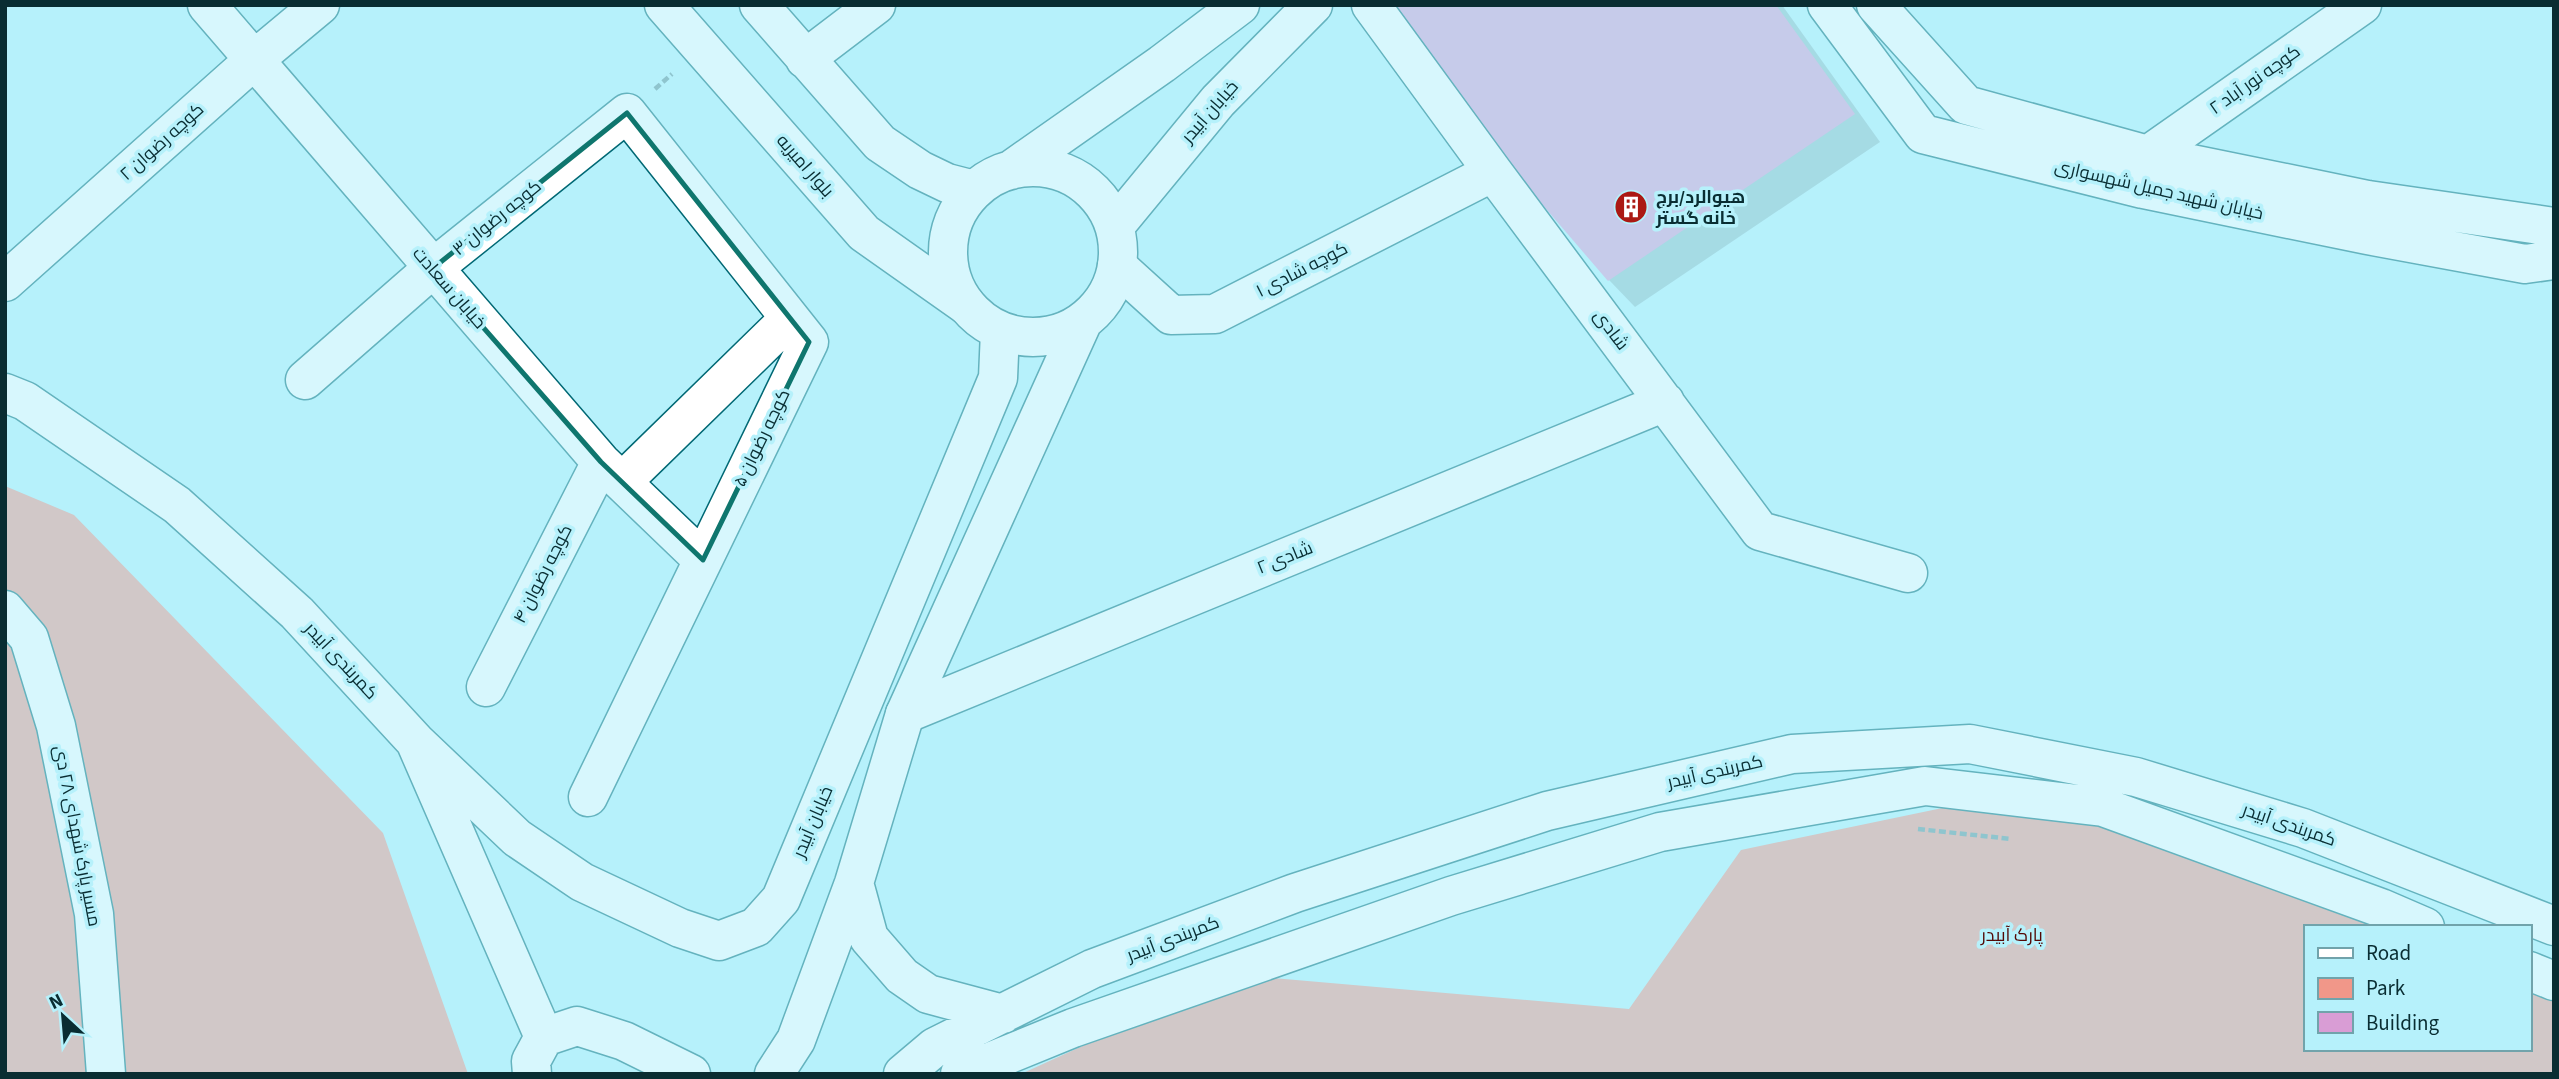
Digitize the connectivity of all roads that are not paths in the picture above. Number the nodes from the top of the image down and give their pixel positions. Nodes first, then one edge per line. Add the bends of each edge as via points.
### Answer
1 (207, 5) edge
2 (320, 5) edge
3 (664, 5) edge
4 (760, 5) edge
5 (876, 5) edge
6 (1240, 5) edge
7 (1313, 5) edge
8 (1371, 5) edge
9 (1827, 5) edge
10 (1876, 5) edge
11 (2362, 5) edge
12 (805, 59) junction
13 (254, 60) junction
14 (627, 113) joint
15 (2148, 155) junction
16 (1011, 170) junction
17 (1493, 173) junction
18 (974, 190) junction
19 (1115, 226) junction
20 (2554, 227) edge
21 (2554, 260) edge
22 (1117, 266) junction
23 (432, 269) junction
24 (5, 282) edge
25 (966, 305) junction
26 (790, 318) junction
27 (1083, 321) junction
28 (1000, 331) junction
29 (305, 380) dead end
30 (5, 393) edge
31 (1665, 402) junction
32 (612, 472) junction
33 (703, 560) junction
34 (1908, 573) dead end
35 (5, 610) edge
36 (486, 687) dead end
37 (905, 714) junction
38 (415, 741) junction
39 (588, 797) dead end
40 (855, 883) junction
41 (2420, 925) edge
42 (2554, 926) edge
43 (2531, 972) edge
44 (2554, 981) edge
45 (1003, 1014) junction
46 (544, 1037) junction
47 (106, 1074) edge
48 (532, 1074) edge
49 (691, 1074) edge
50 (774, 1074) edge
51 (903, 1074) edge
52 (960, 1074) edge

1 - 13 main road, خیابان سعادت
2 - 13 main road, کوچه رضوان ۲
3 - 25 main road, بلوار امیریه via 864,233
4 - 12 main road
5 - 12 main road
6 - 16 main road
7 - 19 main road, خیابان آبیدر via 1218,101
8 - 17 main road, شادی
9 - 21 main road, خیابان شهید جمیل شهسواری via 1923,134 2143,189 2367,235 2525,264
10 - 15 main road, خیابان شهید جمیل شهسواری via 1966,105
11 - 15 main road, کوچه نور آباد ۲
12 - 18 main road via 880,143 938,179
13 - 23 main road, خیابان سعادت
13 - 24 main road, کوچه رضوان ۲
14 - 23 main road, کوچه رضوان ۳
14 - 26 main road, کوچه رضوان ۵
15 - 20 main road, خیابان شهید جمیل شهسواری via 2368,200
16 - 18 main road
16 - 19 main road via 1037,167 1063,172 1086,184
17 - 22 main road, کوچه شادی ۱ via 1215,314 1171,315
17 - 31 main road, شادی
18 - 25 main road via 950,233 948,258 953,283
19 - 22 main road
22 - 27 main road via 1111,287
23 - 29 main road, کوچه رضوان ۳
23 - 32 main road, خیابان سعادت
25 - 28 main road
26 - 32 main road, کوچه رضوان ۴
26 - 33 main road, کوچه رضوان ۵ via 809,342
27 - 28 main road via 1057,334 1028,337
27 - 37 main road
28 - 38 main road, خیابان آبیدر via 998,378 781,899 756,927 719,941 582,882 517,838
30 - 38 main road, کمربندی آبیدر via 25,401 177,505 297,613
31 - 34 main road, شادی via 1760,530
31 - 37 main road, شادی ۲
32 - 33 main road, خیابان سعادت
32 - 36 main road, کوچه رضوان ۴
33 - 39 main road, کوچه رضوان ۵
35 - 47 main road, مسیر پارک شهدای ۲۸ دی via 29,638 56,726 94,914
37 - 40 main road
38 - 46 main road, کمربندی آبیدر
40 - 45 main road via 869,938 902,976 928,994
40 - 50 main road via 796,1040
41 - 52 main road via 2103,807 1925,786 1660,832 1451,895 1073,1028
42 - 45 main road, کمربندی آبیدر via 2290,824 2136,777 1970,744 1792,754 1547,811 1295,893 1092,969
43 - 44 main road
45 - 51 main road, کمربندی آبیدر via 934,1047
46 - 48 main road via 531,1061
46 - 49 main road via 577,1026 624,1041

